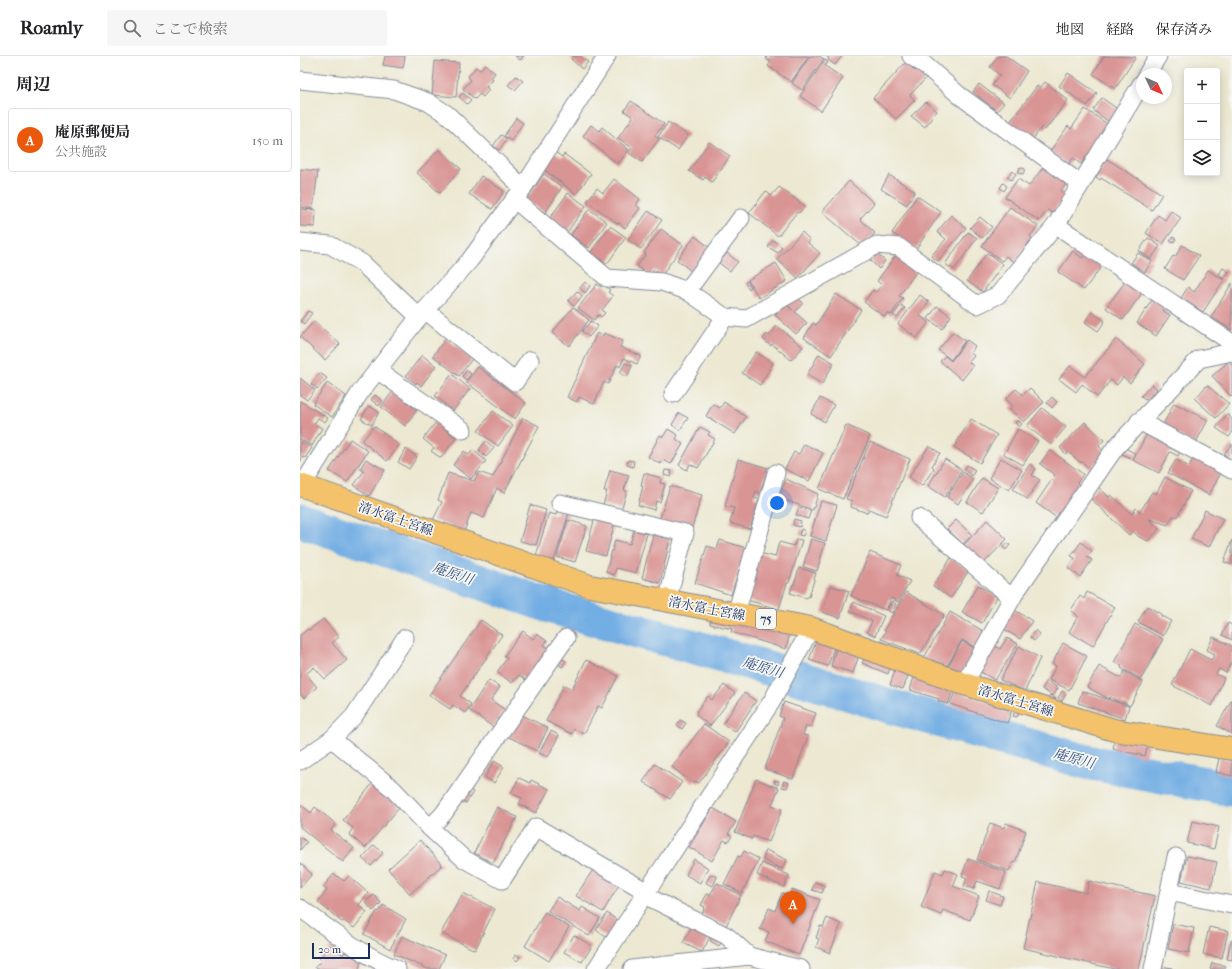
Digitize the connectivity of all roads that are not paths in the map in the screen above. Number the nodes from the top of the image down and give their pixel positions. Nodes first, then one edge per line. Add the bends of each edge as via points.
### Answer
1 (607, 56) edge
2 (912, 56) edge
3 (1158, 56) edge
4 (1151, 68) edge
5 (300, 80) edge
6 (1136, 93) edge
7 (1081, 184) junction
8 (518, 194) junction
9 (741, 218) dead end
10 (1056, 226) junction
11 (300, 242) edge
12 (687, 291) junction
13 (422, 314) junction
14 (726, 317) junction
15 (1232, 343) edge
16 (1232, 352) edge
17 (530, 360) dead end
18 (377, 370) junction
19 (673, 394) dead end
20 (1139, 421) junction
21 (463, 430) dead end
22 (1232, 470) edge
23 (776, 473) dead end
24 (301, 485) edge
25 (560, 503) dead end
26 (919, 518) dead end
27 (1012, 598) junction
28 (667, 601) junction
29 (736, 614) junction
30 (806, 637) junction
31 (405, 638) dead end
32 (566, 638) dead end
33 (964, 684) junction
34 (332, 739) junction
35 (1232, 749) edge
36 (300, 761) edge
37 (430, 828) junction
38 (1176, 857) dead end
39 (1168, 892) junction
40 (646, 893) junction
41 (1232, 905) edge
42 (300, 908) edge
43 (749, 956) junction
44 (397, 969) edge
45 (596, 969) edge
46 (632, 969) edge
47 (801, 969) edge
48 (1153, 969) edge

1 - 8 street
2 - 7 street via 959,95
3 - 4 street
5 - 8 street via 394,90 428,102 448,114
6 - 7 street
7 - 10 street
8 - 12 street via 607,278 662,282
8 - 13 street via 470,260
9 - 12 street
10 - 14 street via 998,295 977,305 899,247 877,245 746,320
10 - 15 street
11 - 13 street via 330,245 362,263
12 - 14 street
13 - 17 street via 515,382
13 - 18 street
14 - 19 street
16 - 20 street via 1199,359
18 - 21 street
18 - 24 street via 360,391
20 - 22 street
20 - 27 street via 1115,448
23 - 29 street
24 - 28 main road, 清水富士宮線 / 75 via 590,586
25 - 28 street via 685,533
26 - 27 street
27 - 33 street
28 - 29 main road, 清水富士宮線 / 75
29 - 30 main road, 清水富士宮線 / 75
30 - 33 main road, 清水富士宮線 / 75
30 - 40 street via 772,701
31 - 34 street via 354,716
32 - 37 street via 444,813
33 - 35 main road, 清水富士宮線 / 75 via 1114,730
34 - 36 street
34 - 37 street via 393,790
37 - 40 street via 464,859 502,880 536,827
38 - 39 street
39 - 41 street
39 - 48 street
40 - 43 street via 727,936
40 - 45 street
42 - 44 street via 348,942
43 - 46 street
43 - 47 street

